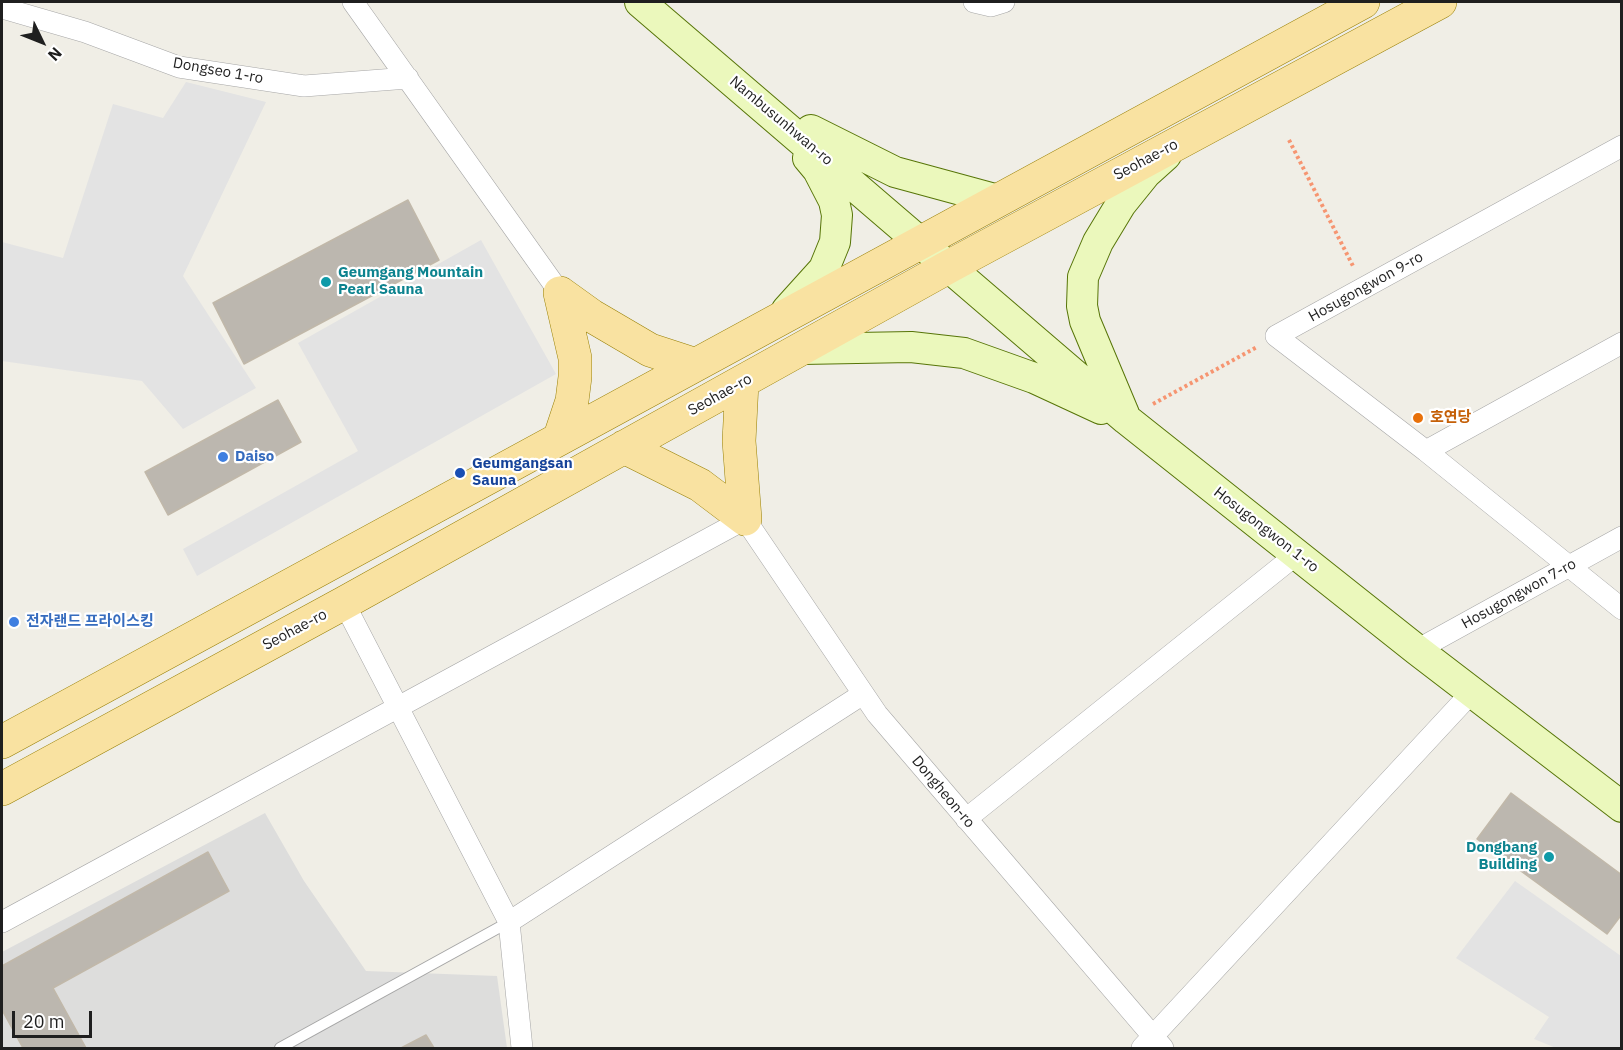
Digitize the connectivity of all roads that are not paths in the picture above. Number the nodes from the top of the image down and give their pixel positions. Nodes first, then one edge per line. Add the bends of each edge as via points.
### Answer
1 (352, 2) edge
2 (640, 2) edge
3 (974, 2) edge
4 (1004, 2) edge
5 (1363, 2) edge
6 (1440, 2) edge
7 (2, 8) edge
8 (408, 78) junction
9 (765, 108) junction
10 (1180, 142) junction
11 (1622, 146) edge
12 (998, 200) junction
13 (921, 241) junction
14 (950, 266) junction
15 (560, 293) junction
16 (777, 318) junction
17 (1622, 343) edge
18 (802, 349) junction
19 (693, 364) junction
20 (742, 383) junction
21 (1126, 419) junction
22 (560, 437) junction
23 (624, 447) junction
24 (1426, 451) junction
25 (745, 519) junction
26 (1622, 537) edge
27 (1297, 555) junction
28 (1569, 566) junction
29 (344, 603) junction
30 (1622, 609) edge
31 (1417, 650) junction
32 (1472, 692) junction
33 (863, 694) junction
34 (399, 706) junction
35 (2, 742) edge
36 (2, 789) edge
37 (1622, 807) edge
38 (966, 819) junction
39 (2, 922) edge
40 (509, 922) junction
41 (1152, 1045) edge
42 (280, 1048) edge
43 (522, 1048) edge

1 - 8 street
2 - 9 main road, Nambusunhwan-ro
3 - 4 street via 991,6
5 - 12 main road
6 - 10 main road, Seohae-ro
7 - 8 street, Dongseo 1-ro via 85,32 179,67 304,86
8 - 15 street
9 - 12 main road via 895,172
9 - 13 main road, Nambusunhwan-ro
9 - 16 main road via 818,170 828,185 837,215 835,242 824,269
10 - 14 main road, Seohae-ro
10 - 21 main road via 1146,173 1121,204 1083,277 1085,321
11 - 24 street, Hosugongwon 9-ro via 1276,336
12 - 13 main road
13 - 14 main road, Hosugongwon 1-ro
13 - 16 main road
14 - 18 main road, Seohae-ro
14 - 21 main road, Hosugongwon 1-ro
15 - 19 main road via 650,350
15 - 22 main road via 575,358 572,401
16 - 19 main road
17 - 24 street
18 - 20 main road, Seohae-ro
18 - 21 main road via 911,346 964,353 1034,378
19 - 22 main road
20 - 23 main road, Seohae-ro
20 - 25 main road via 739,441
21 - 27 main road, Hosugongwon 1-ro
22 - 35 main road
23 - 25 main road via 700,485
23 - 29 main road, Seohae-ro
24 - 28 street
25 - 33 street, Dongheon-ro
25 - 34 street
26 - 28 street, Hosugongwon 7-ro
27 - 31 main road, Hosugongwon 1-ro
27 - 38 street
28 - 30 street
28 - 31 street, Hosugongwon 7-ro
29 - 34 street
29 - 36 main road, Seohae-ro
31 - 32 main road, Hosugongwon 1-ro
32 - 37 main road, Hosugongwon 1-ro
32 - 41 street
33 - 38 street, Dongheon-ro
33 - 40 street
34 - 39 street
34 - 40 street
38 - 41 street, Dongheon-ro
40 - 42 lane
40 - 43 street

